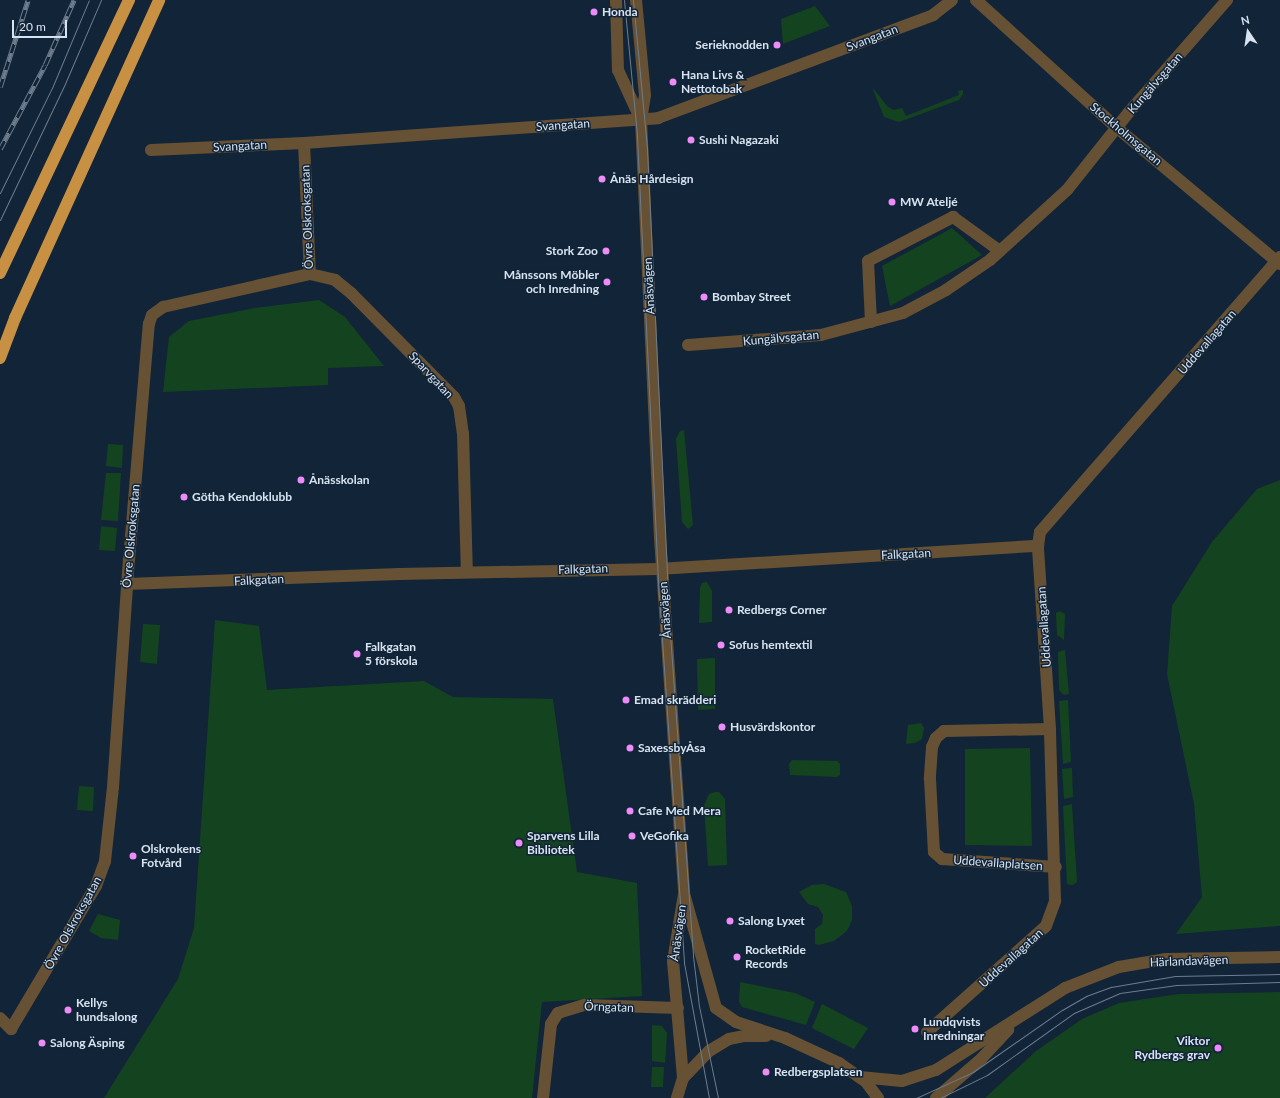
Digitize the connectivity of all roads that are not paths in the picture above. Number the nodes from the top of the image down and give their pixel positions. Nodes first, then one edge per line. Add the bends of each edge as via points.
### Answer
1 (129, 0) edge
2 (159, 0) edge
3 (616, 0) edge
4 (636, 0) edge
5 (952, 0) edge
6 (976, 0) edge
7 (1227, 0) edge
8 (640, 120) junction
9 (1116, 127) junction
10 (304, 143) junction
11 (151, 150) dead end
12 (1000, 252) junction
13 (1279, 261) edge
14 (0, 273) edge
15 (310, 274) junction
16 (872, 322) junction
17 (688, 345) dead end
18 (0, 358) edge
19 (1038, 546) junction
20 (662, 568) junction
21 (467, 572) junction
22 (127, 584) junction
23 (1050, 729) junction
24 (1056, 867) junction
25 (684, 894) junction
26 (1280, 957) edge
27 (678, 1008) junction
28 (0, 1018) edge
29 (1017, 1020) junction
30 (5, 1032) edge
31 (927, 1032) dead end
32 (785, 1038) junction
33 (860, 1077) junction
34 (683, 1078) junction
35 (544, 1098) edge
36 (677, 1098) edge
37 (878, 1098) edge
38 (936, 1098) edge

1 - 14 highway
2 - 18 highway via 15,318
3 - 8 street, Ånäsvägen via 618,70
4 - 8 street, Ånäsvägen via 644,95
5 - 8 street, Svangatan via 933,15 666,115
6 - 9 street, Stockholmsgatan
7 - 9 street, Kungälvsgatan
8 - 10 street, Svangatan
8 - 20 street, Ånäsvägen
9 - 12 street, Kungälvsgatan via 1067,190
9 - 13 street, Stockholmsgatan
10 - 11 street, Svangatan
10 - 15 street, Övre Olskroksgatan
12 - 16 street, Kungälvsgatan via 946,290 903,313
12 - 16 street via 953,217 868,261
13 - 19 street, Uddevallagatan via 1040,532
15 - 21 street, Sparvgatan via 335,280 351,293 454,397 459,406 463,433
15 - 22 street, Övre Olskroksgatan via 163,307 152,315 149,324
16 - 17 street, Kungälvsgatan via 802,337
19 - 20 street, Falkgatan
19 - 23 street, Uddevallagatan
20 - 21 street, Falkgatan
20 - 25 street, Ånäsvägen
21 - 22 street, Falkgatan
22 - 30 street, Övre Olskroksgatan via 106,860 96,886
23 - 24 street, Uddevallagatan
23 - 24 street, Uddevallaplatsen via 944,731 936,738 932,747 930,778 934,852 942,859
24 - 31 street, Uddevallagatan via 1055,901 1046,926
25 - 27 street, Ånäsvägen via 673,962
25 - 32 street via 716,1008 736,1022
26 - 29 street, Härlandavägen via 1166,960 1119,967 1070,986
27 - 34 street, Ånäsvägen
27 - 35 street, Örngatan via 585,1005 558,1012 551,1024
28 - 30 street
29 - 33 street, Härlandavägen via 926,1074 902,1081
29 - 38 street, Härlandavägen via 981,1059
32 - 33 street via 825,1055
32 - 34 street via 745,1036 729,1039 709,1050
33 - 37 street
34 - 36 street, Ånäsvägen

